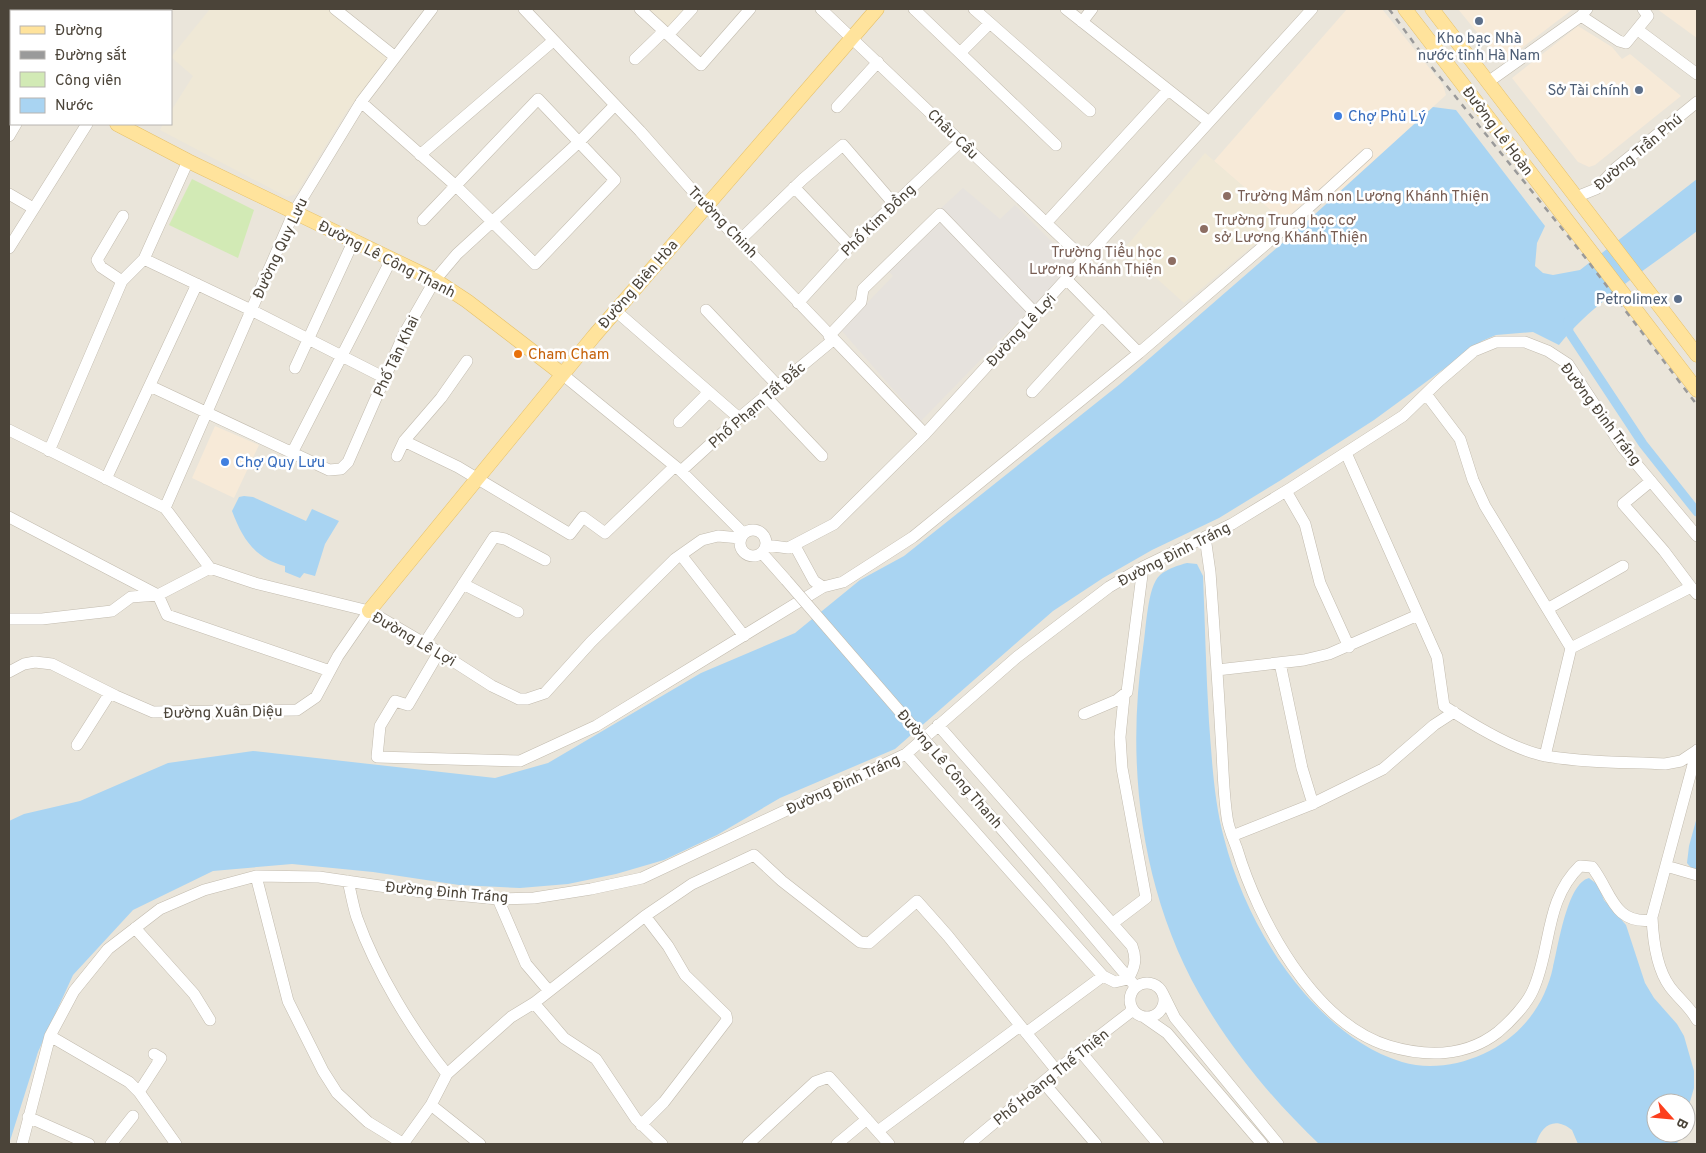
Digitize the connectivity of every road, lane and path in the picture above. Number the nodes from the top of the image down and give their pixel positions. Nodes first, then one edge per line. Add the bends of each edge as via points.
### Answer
1 (335, 9) edge
2 (432, 9) edge
3 (524, 9) edge
4 (640, 9) edge
5 (692, 9) edge
6 (750, 9) edge
7 (821, 9) edge
8 (877, 9) edge
9 (914, 9) edge
10 (974, 9) edge
11 (1066, 9) edge
12 (1092, 9) edge
13 (1312, 9) edge
14 (1405, 9) edge
15 (1432, 9) edge
16 (1644, 9) edge
17 (1584, 13) edge
18 (1082, 22) junction
19 (990, 23) junction
20 (1638, 30) junction
21 (666, 33) junction
22 (852, 37) junction
23 (553, 41) junction
24 (960, 53) junction
25 (394, 56) junction
26 (635, 59) dead end
27 (878, 62) junction
28 (1697, 74) edge
29 (1488, 82) junction
30 (1168, 90) junction
31 (361, 102) junction
32 (1697, 102) edge
33 (615, 105) junction
34 (837, 106) dead end
35 (1090, 111) dead end
36 (1209, 122) junction
37 (15, 125) edge
38 (86, 125) edge
39 (119, 125) edge
40 (9, 136) edge
41 (961, 141) junction
42 (579, 142) junction
43 (1056, 145) dead end
44 (1367, 154) dead end
45 (420, 155) junction
46 (188, 161) junction
47 (456, 186) junction
48 (794, 187) junction
49 (9, 194) edge
50 (1576, 197) junction
51 (894, 204) junction
52 (706, 206) junction
53 (33, 208) junction
54 (1559, 210) junction
55 (294, 212) junction
56 (123, 216) dead end
57 (424, 220) dead end
58 (493, 221) junction
59 (1046, 223) junction
60 (354, 240) junction
61 (740, 240) junction
62 (850, 246) junction
63 (9, 248) edge
64 (392, 258) junction
65 (144, 259) junction
66 (1085, 260) junction
67 (435, 280) junction
68 (1067, 280) junction
69 (122, 281) junction
70 (197, 284) junction
71 (798, 303) junction
72 (251, 310) junction
73 (616, 310) junction
74 (706, 310) dead end
75 (1036, 314) junction
76 (1102, 315) junction
77 (831, 338) junction
78 (308, 339) junction
79 (1139, 353) junction
80 (1697, 355) edge
81 (342, 357) junction
82 (468, 361) dead end
83 (294, 368) dead end
84 (562, 374) junction
85 (385, 378) junction
86 (150, 386) junction
87 (778, 386) junction
88 (1697, 390) edge
89 (709, 392) junction
90 (1032, 392) dead end
91 (1426, 394) junction
92 (765, 396) junction
93 (206, 414) junction
94 (739, 418) junction
95 (679, 422) dead end
96 (9, 430) edge
97 (925, 434) junction
98 (404, 441) junction
99 (49, 451) junction
100 (292, 453) junction
101 (1346, 453) junction
102 (397, 456) dead end
103 (822, 456) dead end
104 (678, 468) junction
105 (106, 479) junction
106 (477, 480) junction
107 (1651, 481) junction
108 (1286, 491) junction
109 (165, 508) junction
110 (9, 518) edge
111 (742, 535) junction
112 (1697, 536) edge
113 (1205, 537) junction
114 (795, 546) junction
115 (764, 549) junction
116 (681, 555) junction
117 (545, 560) dead end
118 (1623, 566) dead end
119 (1143, 567) junction
120 (210, 568) junction
121 (463, 584) junction
122 (822, 588) junction
123 (1694, 590) edge
124 (158, 595) junction
125 (1548, 608) junction
126 (368, 612) junction
127 (518, 612) dead end
128 (1418, 615) junction
129 (9, 619) edge
130 (744, 636) junction
131 (424, 644) junction
132 (1349, 647) junction
133 (1572, 648) junction
134 (439, 652) junction
135 (1280, 663) junction
136 (1217, 670) junction
137 (330, 671) junction
138 (9, 672) edge
139 (110, 693) junction
140 (1124, 697) junction
141 (1454, 712) junction
142 (1084, 714) dead end
143 (938, 725) junction
144 (77, 745) dead end
145 (1697, 750) edge
146 (906, 754) junction
147 (1545, 756) junction
148 (1692, 792) edge
149 (1313, 804) junction
150 (1232, 836) junction
151 (1666, 866) junction
152 (1697, 875) edge
153 (256, 876) junction
154 (348, 881) junction
155 (498, 899) junction
156 (645, 916) junction
157 (1652, 920) junction
158 (1113, 923) junction
159 (134, 928) junction
160 (1104, 976) junction
161 (1132, 983) junction
162 (550, 991) junction
163 (1163, 994) junction
164 (534, 1003) junction
165 (1133, 1010) junction
166 (1144, 1017) junction
167 (210, 1020) dead end
168 (1697, 1020) edge
169 (1023, 1029) junction
170 (50, 1036) junction
171 (1080, 1051) junction
172 (154, 1054) dead end
173 (1057, 1071) junction
174 (447, 1074) junction
175 (1043, 1082) junction
176 (139, 1092) junction
177 (431, 1105) junction
178 (133, 1116) dead end
179 (28, 1117) junction
180 (867, 1119) junction
181 (641, 1125) junction
182 (878, 1131) junction
183 (1089, 1142) edge
184 (22, 1144) edge
185 (89, 1144) edge
186 (111, 1144) edge
187 (176, 1144) edge
188 (404, 1144) edge
189 (480, 1144) edge
190 (662, 1144) edge
191 (748, 1144) edge
192 (837, 1144) edge
193 (889, 1144) edge
194 (969, 1144) edge
195 (1158, 1144) edge
196 (1262, 1144) edge
197 (1278, 1144) edge

1 - 25 street
2 - 25 street, Đường Quy Lưu
3 - 23 street, Trường Chinh
4 - 21 street
5 - 21 street
6 - 21 street via 701,65
7 - 22 street, Châu Cầu
8 - 22 main road, Đường Biên Hòa
9 - 24 street
10 - 19 street
11 - 18 street
12 - 18 street
13 - 36 street, Đường Lê Lợi
14 - 54 main road, Đường Lê Hoàn
15 - 29 main road, Đường Lê Hoàn
16 - 20 street via 1648,16
17 - 20 street via 1622,43 1628,42
17 - 29 street
18 - 30 street
19 - 24 street
19 - 35 street
20 - 28 street
21 - 26 street
22 - 27 street, Châu Cầu
22 - 52 main road, Đường Biên Hòa
23 - 33 street, Trường Chinh
23 - 45 street
24 - 43 street
25 - 31 street, Đường Quy Lưu
27 - 34 street
27 - 41 street, Châu Cầu
29 - 50 main road, Đường Lê Hoàn
30 - 36 street
30 - 59 street
31 - 45 street
31 - 55 street, Đường Quy Lưu
32 - 50 street, Đường Trần Phú via 1616,168 1596,189
33 - 42 street, Phố Tân Khai
33 - 52 street, Trường Chinh
36 - 66 street, Đường Lê Lợi
37 - 40 street
38 - 53 street
39 - 46 main road, Đường Lê Công Thanh
41 - 51 street, Phố Kim Đồng
41 - 59 street, Châu Cầu
42 - 47 street via 538,99
42 - 58 street, Phố Tân Khai
42 - 58 street via 616,180 535,264
44 - 79 street
45 - 47 street
46 - 55 main road, Đường Lê Công Thanh
46 - 65 street
47 - 57 street
47 - 58 street
48 - 51 street via 843,145
48 - 61 street
48 - 62 street
49 - 53 street
50 - 54 main road
50 - 80 main road, Đường Lê Hoàn
51 - 62 street, Phố Kim Đồng
52 - 61 street, Trường Chinh
52 - 73 main road, Đường Biên Hòa
53 - 63 street
54 - 88 main road, Đường Lê Hoàn
55 - 60 main road, Đường Lê Công Thanh
55 - 72 street, Đường Quy Lưu
56 - 69 street via 97,260 101,267
58 - 67 street, Phố Tân Khai
59 - 66 street, Châu Cầu
60 - 64 main road, Đường Lê Công Thanh
60 - 78 street
61 - 71 street, Trường Chinh
62 - 71 street, Phố Kim Đồng
64 - 67 main road, Đường Lê Công Thanh
64 - 81 street
65 - 69 street
65 - 70 street
66 - 68 street, Đường Lê Lợi
67 - 84 main road, Đường Lê Công Thanh
67 - 85 street, Phố Tân Khai via 404,334
68 - 75 street, Đường Lê Lợi
68 - 76 street
69 - 99 street
70 - 72 street
70 - 86 street
71 - 77 street, Trường Chinh
72 - 78 street
72 - 93 street, Đường Quy Lưu
73 - 84 main road, Đường Biên Hòa
73 - 89 street
74 - 87 street
75 - 77 street, Phố Phạm Tất Đắc via 940,214 863,289 861,302
75 - 97 street, Đường Lê Lợi
76 - 79 street
76 - 90 street
77 - 87 street, Phố Phạm Tất Đắc
77 - 97 street, Trường Chinh
78 - 81 street
78 - 83 street
79 - 122 street via 913,537 843,582
81 - 85 street
81 - 100 street
82 - 98 street
84 - 104 street, Đường Lê Công Thanh
84 - 106 main road, Đường Biên Hòa
85 - 100 street, Phố Tân Khai via 348,462 341,470 329,470
86 - 93 street, Phố Tân Khai
86 - 105 street
87 - 92 street, Phố Phạm Tất Đắc
89 - 94 street
89 - 95 street
91 - 101 street, Đường Đinh Tráng via 1403,416
91 - 107 street, Đường Đinh Tráng via 1474,351 1496,342 1525,342 1568,364 1623,448
91 - 125 street via 1460,439 1485,506
92 - 94 street, Phố Phạm Tất Đắc
92 - 103 street
93 - 100 street, Phố Tân Khai
93 - 109 street, Đường Quy Lưu
94 - 104 street, Phố Phạm Tất Đắc
96 - 99 street
97 - 114 street, Đường Lê Lợi via 834,524
98 - 102 street
98 - 106 street
99 - 105 street
101 - 108 street, Đường Đinh Tráng
101 - 128 street
104 - 106 street, Phố Phạm Tất Đắc via 605,533 583,517 570,534
104 - 111 street, Đường Lê Công Thanh
105 - 109 street
106 - 126 main road, Đường Biên Hòa
107 - 112 street, Đường Đinh Tráng
107 - 123 street via 1623,504
108 - 113 street, Đường Đinh Tráng
108 - 132 street via 1305,524 1320,583
109 - 120 street
110 - 124 street
111 - 115 street via 750,530 759,531 765,537
111 - 115 street via 740,547 745,554 754,557
111 - 116 street, Đường Lê Lợi via 702,540
113 - 119 street, Đường Đinh Tráng
113 - 136 street
114 - 115 street, Đường Lê Lợi
114 - 122 street via 814,582
115 - 161 street, Đường Lê Công Thanh, bridge via 786,580
116 - 130 street
116 - 134 street, Đường Lê Lợi via 591,642 545,693 536,697 519,698 506,694
117 - 121 street via 494,537
118 - 125 street
119 - 140 street via 1130,685
119 - 143 street, Đường Đinh Tráng via 1109,587 1017,657
120 - 124 street
120 - 126 street, Đường Lê Lợi
121 - 127 street
121 - 131 street
122 - 130 street
123 - 133 street
124 - 129 street via 131,596 112,610 42,619
124 - 137 street via 167,616
125 - 133 street
126 - 131 street, Đường Lê Lợi
126 - 137 street, Đường Xuân Diệu
128 - 132 street
128 - 141 street via 1438,661 1442,703
130 - 134 street via 596,726 520,761 377,757 380,726 395,701 408,705
131 - 134 street, Đường Lê Lợi
132 - 135 street
133 - 147 street
135 - 136 street
135 - 149 street via 1302,768
136 - 150 street via 1227,818
137 - 139 street, Đường Xuân Diệu via 316,697 297,710 153,712
138 - 139 street, Đường Xuân Diệu via 24,664 44,662
139 - 144 street
140 - 142 street
140 - 158 street via 1120,737 1122,768 1146,898
141 - 147 street via 1520,747
141 - 149 street via 1434,724 1383,769
143 - 146 street, Đường Đinh Tráng
143 - 158 street
145 - 147 street via 1681,761 1665,764
145 - 148 street
146 - 155 street, Đường Đinh Tráng via 642,878 534,898
146 - 160 street
148 - 151 street
149 - 150 street
150 - 157 street via 1245,876 1265,920 1303,978 1345,1022 1383,1044 1401,1049 1427,1053 1456,1052 1498,1032 1533,991 1549,923 1564,883 1580,866 1592,868 1600,876 1606,894 1619,911 1630,918
151 - 152 street
151 - 157 street
153 - 154 street, Đường Đinh Tráng
153 - 159 street, Đường Đinh Tráng via 204,890 160,908
153 - 188 street via 288,1001 323,1070 337,1093 368,1122
154 - 155 street, Đường Đinh Tráng
154 - 174 street via 357,918 382,973
155 - 162 street via 526,964
156 - 162 street
156 - 169 street via 692,884 754,855 860,942 869,943 917,901
156 - 181 street via 686,975 728,1020 664,1102
157 - 168 street via 1652,938 1658,962 1669,986
158 - 161 street via 1132,946 1136,957
159 - 167 street via 194,994
159 - 170 street, Đường Đinh Tráng via 108,949 74,991
160 - 161 street via 1115,982
160 - 169 street
161 - 163 street via 1151,983
161 - 165 street
162 - 164 street
163 - 166 street via 1160,1011
163 - 197 street via 1175,1018
164 - 174 street via 511,1017
164 - 181 street via 564,1038 596,1059
165 - 166 street
165 - 171 street, Phố Hoàng Thế Thiện
166 - 196 street via 1167,1033
169 - 173 street
169 - 182 street
170 - 176 street via 129,1082
170 - 179 street, Đường Đinh Tráng
171 - 173 street, Phố Hoàng Thế Thiện
171 - 195 street
172 - 176 street via 161,1058
173 - 175 street, Phố Hoàng Thế Thiện
174 - 177 street
175 - 183 street
175 - 194 street, Phố Hoàng Thế Thiện
176 - 187 street
177 - 188 street
177 - 189 street
178 - 186 street
179 - 184 street, Đường Đinh Tráng
179 - 185 street
180 - 182 street
180 - 191 street via 832,1079 825,1078 806,1089
180 - 192 street
181 - 190 street
182 - 193 street

